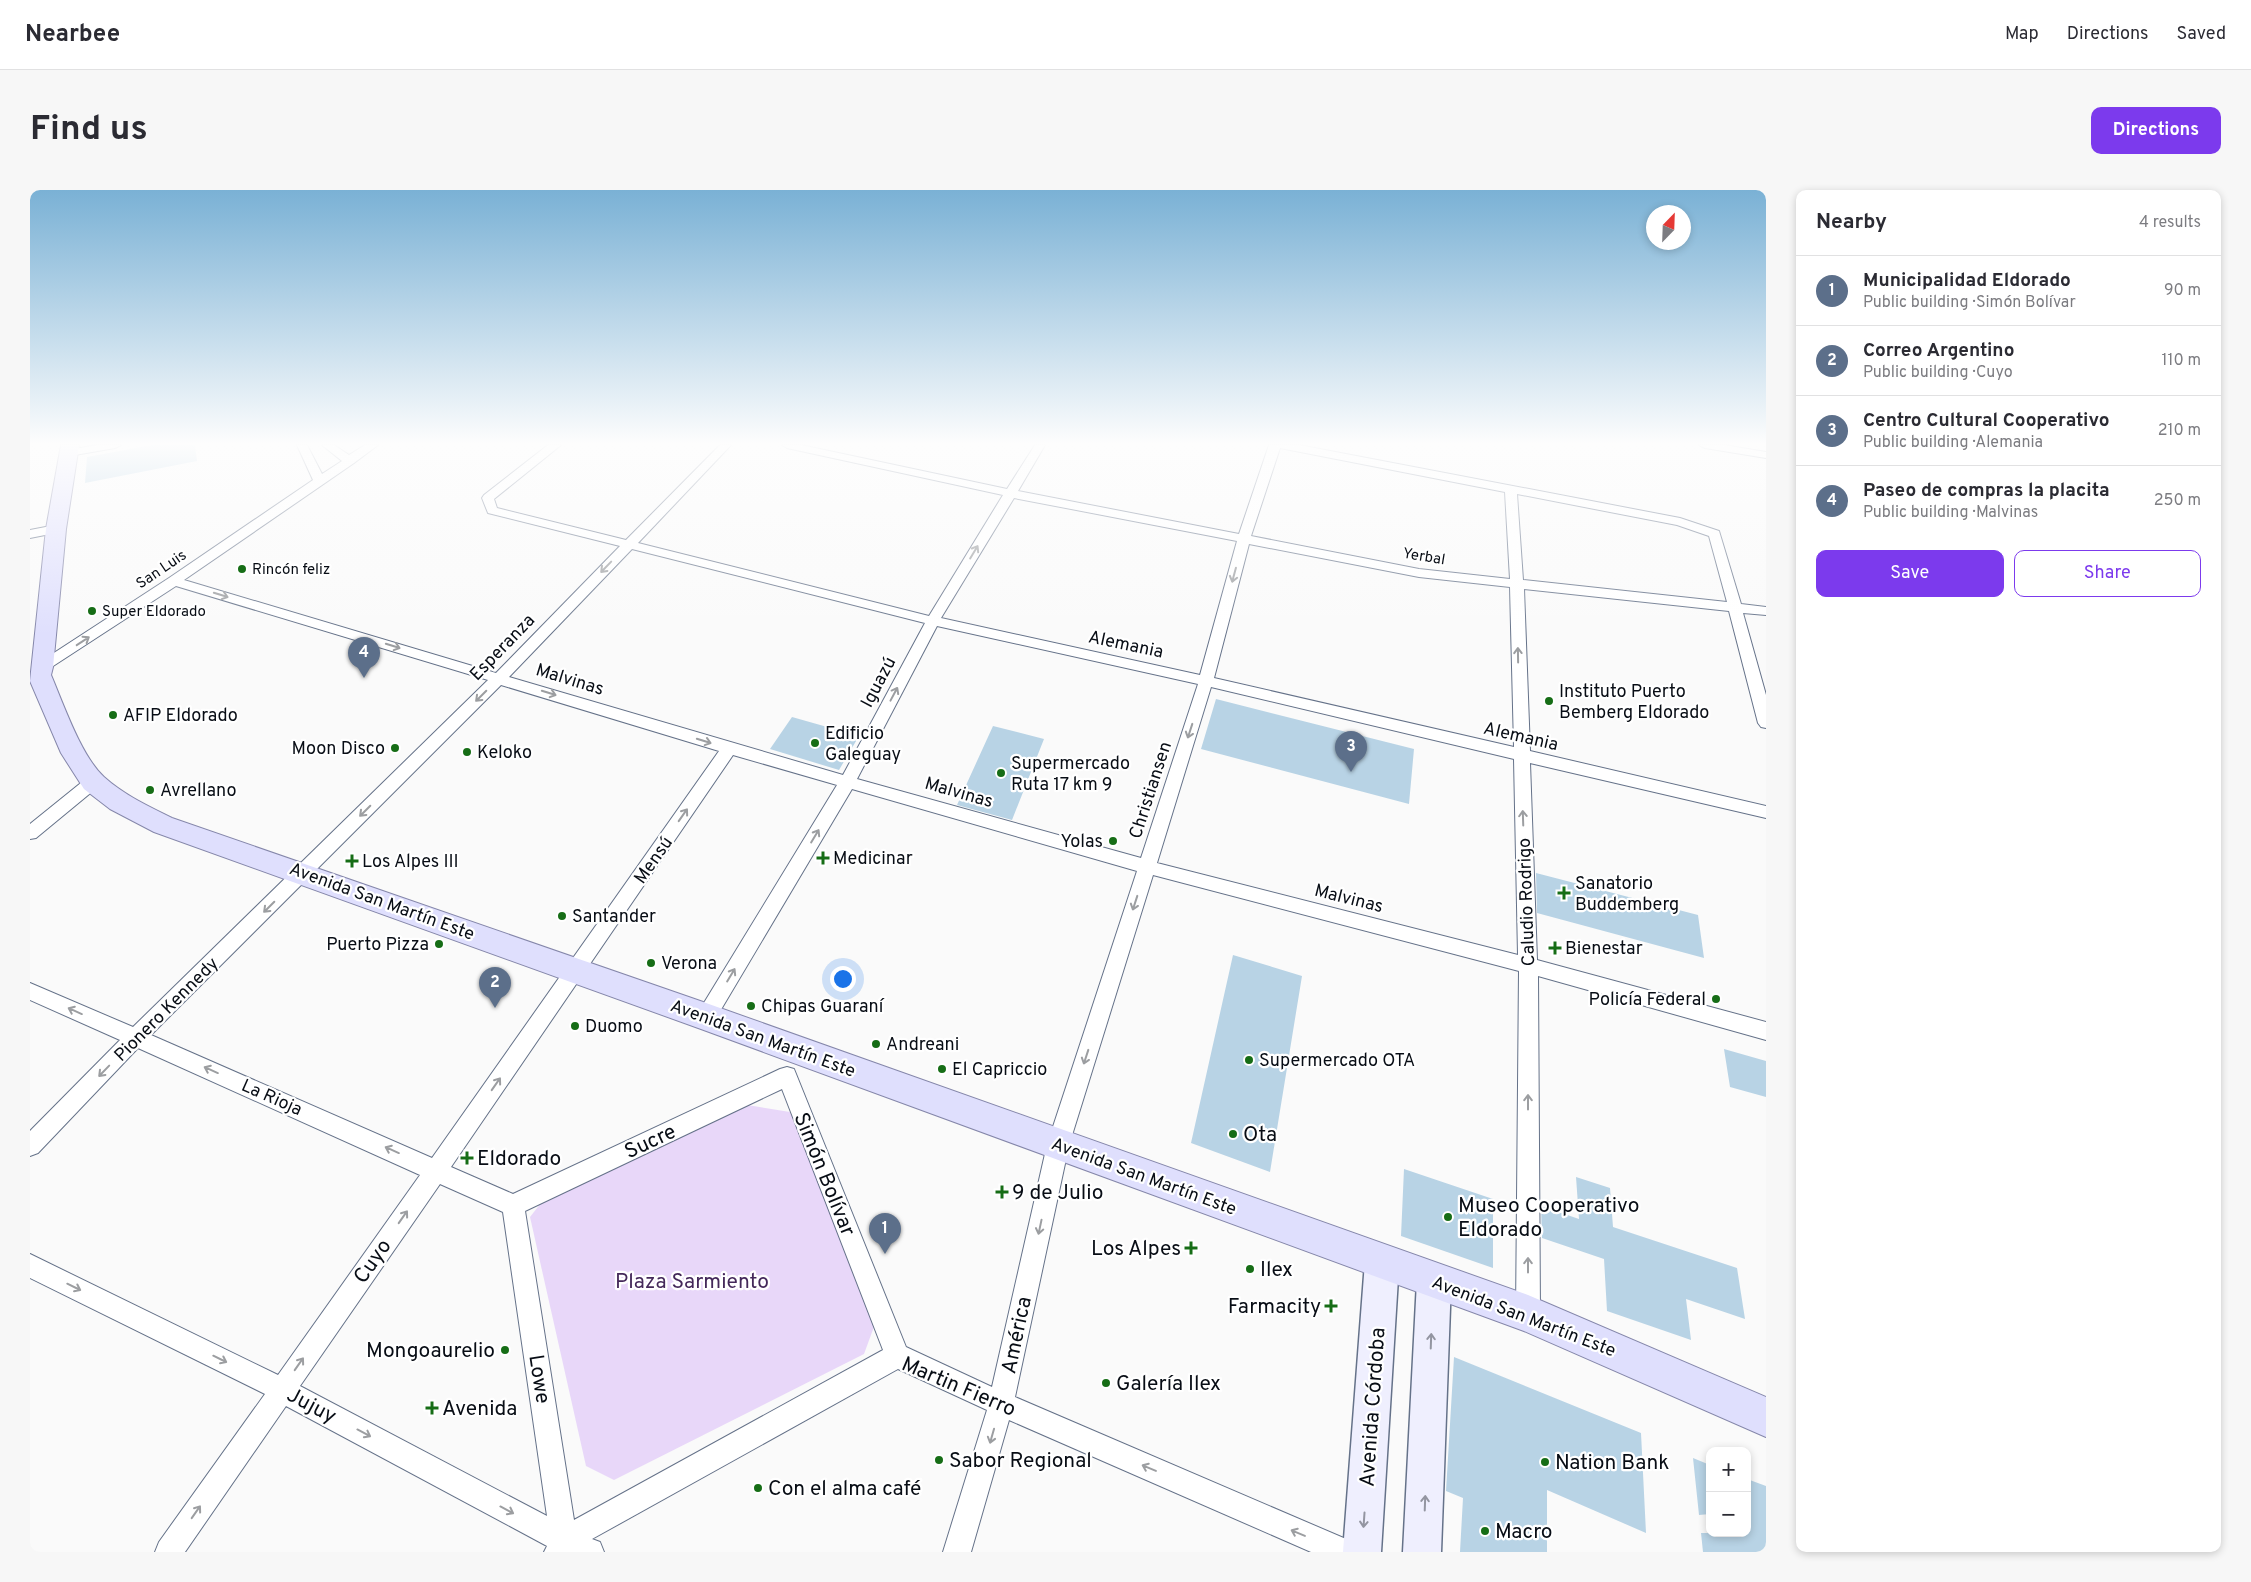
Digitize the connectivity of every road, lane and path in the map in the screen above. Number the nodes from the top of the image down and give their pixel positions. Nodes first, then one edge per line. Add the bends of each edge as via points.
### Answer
1 (59, 509) edge
2 (280, 509) edge
3 (492, 509) edge
4 (663, 509) edge
5 (1000, 509) edge
6 (1088, 509) edge
7 (1254, 509) edge
8 (1512, 509) edge
9 (1609, 509) edge
10 (56, 528) junction
11 (30, 534) edge
12 (1244, 539) junction
13 (628, 544) junction
14 (174, 581) junction
15 (1517, 584) junction
16 (1735, 608) junction
17 (1766, 612) edge
18 (933, 621) junction
19 (37, 674) edge
20 (499, 678) junction
21 (1206, 680) junction
22 (1766, 723) edge
23 (729, 748) junction
24 (1521, 755) junction
25 (848, 781) junction
26 (93, 782) junction
27 (1766, 812) edge
28 (30, 833) edge
29 (1147, 867) junction
30 (303, 873) junction
31 (1528, 965) junction
32 (576, 970) junction
33 (30, 991) edge
34 (706, 1017) junction
35 (1766, 1031) edge
36 (136, 1037) junction
37 (792, 1063) junction
38 (1058, 1145) junction
39 (30, 1146) edge
40 (436, 1170) junction
41 (513, 1205) junction
42 (1382, 1262) junction
43 (30, 1266) edge
44 (1434, 1281) junction
45 (1528, 1314) junction
46 (897, 1356) junction
47 (281, 1389) junction
48 (1001, 1404) junction
49 (1766, 1417) edge
50 (561, 1546) edge
51 (168, 1552) edge
52 (590, 1552) edge
53 (957, 1552) edge
54 (1343, 1552) edge
55 (1362, 1552) edge
56 (1422, 1552) edge

1 - 10 main road, Avenida San Martín Este
2 - 14 street, San Luis
3 - 13 street, Alemania
4 - 13 street, Esperanza
18 -> 5 street, Iguazú
6 - 12 street, Yerbal
7 - 12 street, Christiansen
8 - 15 street, Caludio Rodrigo
9 - 16 street via 1680,522 1715,534
10 - 11 street
10 - 19 main road, Avenida San Martín Este
12 - 15 street, Yerbal via 1418,573
12 -> 21 street, Christiansen
13 - 18 street, Alemania
13 -> 20 street, Esperanza
19 -> 14 street, San Luis
14 -> 20 street, Malvinas
15 - 16 street, Yerbal
24 -> 15 street, Caludio Rodrigo
16 - 17 street, Yerbal
16 - 22 street
18 - 21 street, Alemania
25 -> 18 street, Iguazú
19 - 26 main road, Avenida San Martín Este via 73,753
20 -> 23 street, Malvinas
20 -> 30 street, Esperanza
21 - 24 street, Alemania
21 -> 29 street, Christiansen
23 - 25 street, Malvinas
32 -> 23 street, Mensú
24 - 27 street, Alemania
31 -> 24 street, Caludio Rodrigo
25 - 29 street, Malvinas
34 -> 25 street, Iguazú
26 - 28 street
26 - 30 main road, Avenida San Martín Este via 119,802 163,825
29 - 31 street, Malvinas
29 -> 38 street, Christiansen
30 - 32 main road, Avenida San Martín Este
30 -> 36 street, Pionero Kennedy
31 - 35 street, Malvinas
45 -> 31 street, Caludio Rodrigo
32 - 34 main road, Avenida San Martín Este
40 -> 32 street, Cuyo
36 -> 33 street, La Rioja
34 - 37 main road, Avenida San Martín Este
36 -> 39 street, Pionero Kennedy
40 -> 36 street, La Rioja
37 - 38 main road, Avenida San Martín Este
37 - 41 street, Sucre
37 - 46 street, Simón Bolívar
38 - 42 main road, Avenida San Martín Este
38 -> 48 street, América
40 - 41 street, La Rioja
47 -> 40 street, Cuyo
41 - 50 street, Lowe
42 - 44 main road, Avenida San Martín Este
42 -> 55 main road, Avenida Córdoba
43 -> 47 street, Jujuy
44 - 45 main road, Avenida San Martín Este
56 -> 44 main road
45 - 49 main road, Avenida San Martín Este
46 - 48 street, Martin Fierro
46 - 50 street, Martin Fierro
47 -> 50 street, Jujuy
51 -> 47 street, Cuyo
48 -> 53 street, América
54 -> 48 street, Martin Fierro
50 - 52 street, Jujuy

